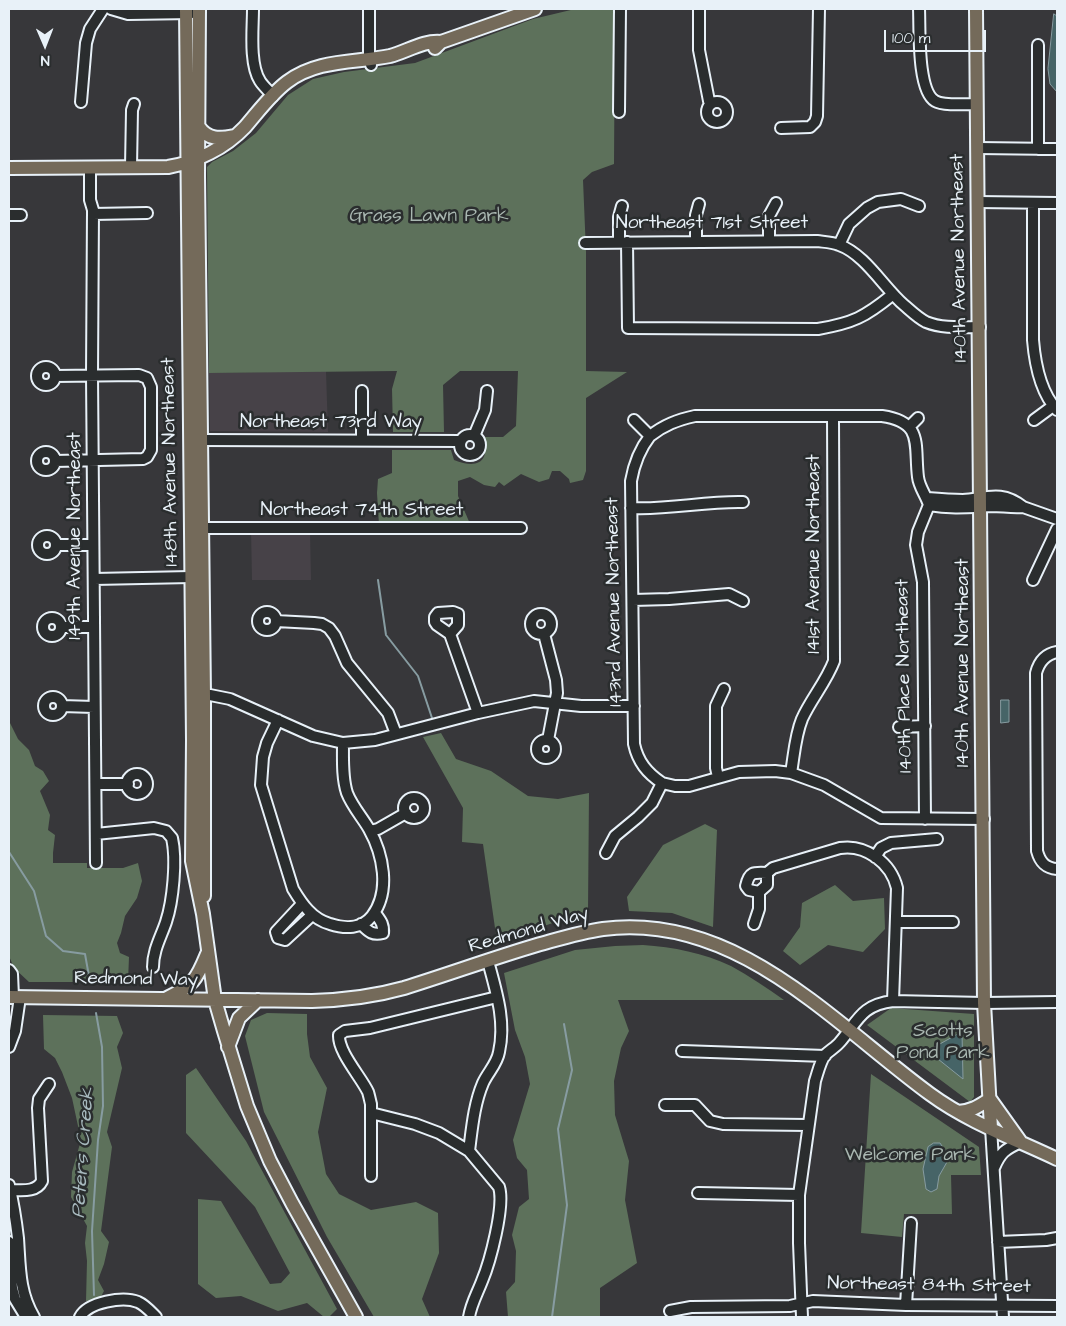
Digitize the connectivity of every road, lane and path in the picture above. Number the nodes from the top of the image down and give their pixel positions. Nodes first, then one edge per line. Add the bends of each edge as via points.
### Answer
1 (103, 9) edge
2 (111, 9) edge
3 (253, 9) edge
4 (369, 9) edge
5 (620, 9) edge
6 (699, 9) edge
7 (819, 9) edge
8 (919, 9) edge
9 (976, 9) edge
10 (527, 10) edge
11 (192, 11) edge
12 (1038, 45) dead end
13 (370, 62) junction
14 (273, 96) junction
15 (81, 102) dead end
16 (134, 104) dead end
17 (712, 104) dead end
18 (977, 104) junction
19 (619, 112) dead end
20 (199, 127) junction
21 (781, 128) dead end
22 (234, 136) junction
23 (978, 148) junction
24 (1038, 149) junction
25 (1057, 150) edge
26 (193, 161) junction
27 (93, 167) junction
28 (131, 167) junction
29 (9, 168) edge
30 (978, 202) junction
31 (1033, 202) junction
32 (776, 203) dead end
33 (1057, 203) edge
34 (699, 204) dead end
35 (622, 206) dead end
36 (919, 206) dead end
37 (93, 212) junction
38 (147, 213) dead end
39 (21, 215) dead end
40 (9, 216) edge
41 (769, 241) junction
42 (623, 242) junction
43 (696, 242) junction
44 (585, 243) dead end
45 (839, 245) junction
46 (892, 295) junction
47 (980, 326) junction
48 (92, 375) junction
49 (55, 376) dead end
50 (362, 391) dead end
51 (487, 391) dead end
52 (1055, 408) edge
53 (833, 416) junction
54 (918, 418) dead end
55 (634, 420) dead end
56 (1034, 420) dead end
57 (910, 427) junction
58 (474, 436) junction
59 (650, 436) junction
60 (201, 440) junction
61 (362, 440) junction
62 (462, 441) junction
63 (93, 460) junction
64 (55, 461) dead end
65 (928, 501) junction
66 (743, 502) dead end
67 (981, 502) junction
68 (631, 508) junction
69 (1057, 519) edge
70 (196, 528) junction
71 (521, 528) dead end
72 (1057, 529) edge
73 (56, 545) dead end
74 (93, 545) junction
75 (191, 577) junction
76 (94, 579) junction
77 (1033, 580) dead end
78 (633, 600) junction
79 (743, 601) dead end
80 (276, 621) dead end
81 (61, 627) dead end
82 (94, 627) junction
83 (450, 634) dead end
84 (544, 634) dead end
85 (1057, 652) edge
86 (724, 689) dead end
87 (198, 695) junction
88 (556, 703) junction
89 (62, 706) dead end
90 (634, 706) junction
91 (94, 707) junction
92 (478, 713) junction
93 (278, 720) junction
94 (925, 726) junction
95 (899, 727) dead end
96 (396, 734) junction
97 (548, 740) dead end
98 (343, 744) junction
99 (791, 773) junction
100 (718, 777) junction
101 (662, 783) junction
102 (96, 784) junction
103 (128, 784) dead end
104 (406, 813) dead end
105 (926, 819) junction
106 (984, 819) junction
107 (370, 831) junction
108 (96, 834) junction
109 (938, 838) dead end
110 (606, 852) dead end
111 (875, 857) junction
112 (96, 863) dead end
113 (1057, 869) edge
114 (767, 873) junction
115 (759, 892) junction
116 (302, 904) junction
117 (375, 913) junction
118 (312, 915) junction
119 (896, 922) junction
120 (953, 922) dead end
121 (361, 924) junction
122 (754, 924) dead end
123 (208, 953) junction
124 (488, 961) junction
125 (153, 967) dead end
126 (9, 970) edge
127 (14, 997) edge
128 (497, 997) junction
129 (165, 999) junction
130 (215, 1000) junction
131 (258, 1000) junction
132 (893, 1001) junction
133 (1057, 1002) edge
134 (984, 1003) junction
135 (12, 1023) edge
136 (849, 1030) junction
137 (9, 1047) edge
138 (228, 1047) junction
139 (682, 1051) dead end
140 (825, 1056) junction
141 (49, 1084) dead end
142 (990, 1099) junction
143 (665, 1105) dead end
144 (958, 1112) junction
145 (371, 1113) junction
146 (808, 1125) junction
147 (991, 1128) junction
148 (1020, 1142) junction
149 (469, 1151) junction
150 (1057, 1159) edge
151 (993, 1169) junction
152 (371, 1176) dead end
153 (9, 1188) edge
154 (698, 1194) dead end
155 (800, 1194) junction
156 (911, 1223) dead end
157 (1056, 1238) edge
158 (9, 1242) edge
159 (998, 1242) junction
160 (13, 1283) edge
161 (801, 1304) junction
162 (906, 1305) junction
163 (1002, 1305) junction
164 (1057, 1306) edge
165 (670, 1311) dead end
166 (26, 1317) edge
167 (34, 1317) edge
168 (80, 1317) edge
169 (156, 1317) edge
170 (356, 1317) edge
171 (469, 1317) edge
172 (802, 1317) edge
173 (1003, 1317) edge

1 - 15 street via 90,29 86,43
2 - 11 street via 128,14
3 - 14 street via 256,72
4 - 13 street
5 - 19 street
6 - 17 street via 699,50
7 - 21 street via 817,116 810,127
8 - 18 street via 922,68 925,86 934,101
9 - 18 main road, 140th Avenue Northeast
10 - 13 main road via 441,42 432,41
11 - 20 main road, 148th Avenue Northeast
11 - 26 main road, 148th Avenue Northeast
12 - 24 street
13 - 14 main road via 325,64 287,82
14 - 22 main road
16 - 28 street
18 - 23 main road, 140th Avenue Northeast
20 - 22 main road via 215,138
20 - 26 main road, 148th Avenue Northeast
22 - 26 main road via 214,152
23 - 24 street
23 - 30 main road, 140th Avenue Northeast
24 - 25 street
26 - 28 main road via 168,167
26 - 60 main road, 148th Avenue Northeast
26 - 70 main road, 148th Avenue Northeast
27 - 28 main road
27 - 29 main road
27 - 37 street, 149th Avenue Northeast via 97,200
30 - 31 street
30 - 47 main road, 140th Avenue Northeast
31 - 33 street
31 - 52 street via 1035,358 1039,375
32 - 41 street via 769,216
34 - 43 street
35 - 42 street via 619,217
36 - 45 street via 901,199 878,202 849,224
37 - 38 street
37 - 48 street, 149th Avenue Northeast
39 - 40 street
41 - 43 street, Northeast 71st Street
41 - 45 street, Northeast 71st Street via 816,240
42 - 43 street, Northeast 71st Street
42 - 44 street, Northeast 71st Street
42 - 46 street via 628,328 818,329 858,319
45 - 46 street via 866,264
46 - 47 street via 924,321 945,326
47 - 67 main road, 140th Avenue Northeast
48 - 49 street
48 - 63 street, 149th Avenue Northeast
48 - 63 street via 139,375 147,378 151,387 151,450 147,457
50 - 61 street
51 - 58 street via 485,410
52 - 56 street
53 - 57 street via 882,416
53 - 59 street via 695,416 679,419
53 - 99 street, 141st Avenue Northeast via 834,661 803,718
54 - 57 street
55 - 59 street
57 - 65 street via 917,447 918,478
58 - 62 street
58 - 62 street via 480,447 474,454 462,451
59 - 68 street, 143rd Avenue Northeast via 642,446 634,468
60 - 61 street, Northeast 73rd Way
60 - 70 main road, 148th Avenue Northeast
61 - 62 street, Northeast 73rd Way
63 - 64 street
63 - 74 street, 149th Avenue Northeast
65 - 67 street
65 - 94 street, 140th Place Northeast via 916,545 923,582
66 - 68 street
67 - 69 street via 1003,497
67 - 106 main road, 140th Avenue Northeast
68 - 78 street, 143rd Avenue Northeast
70 - 71 street, Northeast 74th Street
70 - 75 main road, 148th Avenue Northeast
70 - 87 main road, 148th Avenue Northeast
72 - 77 street
73 - 74 street
74 - 76 street, 149th Avenue Northeast
75 - 76 street
75 - 87 main road, 148th Avenue Northeast
76 - 82 street, 149th Avenue Northeast
78 - 79 street via 729,594
78 - 90 street, 143rd Avenue Northeast
80 - 96 street via 322,624 328,628 347,663 388,713
81 - 82 street
82 - 91 street, 149th Avenue Northeast
83 - 92 street
84 - 88 street via 556,680
85 - 113 street via 1041,660 1036,673 1037,851 1043,864
86 - 100 street via 716,706
87 - 93 street via 230,699
87 - 123 main road, 148th Avenue Northeast via 203,914
88 - 90 street
88 - 92 street via 534,701
88 - 97 street
89 - 91 street
90 - 101 street, 143rd Avenue Northeast via 636,755 650,775
91 - 102 street, 149th Avenue Northeast
92 - 96 street
93 - 98 street via 313,736
93 - 116 street via 263,757 261,785 292,889
94 - 95 street
94 - 105 street, 140th Place Northeast
96 - 98 street
98 - 107 street via 348,793
99 - 100 street via 759,770
99 - 105 street via 824,785 881,818
100 - 101 street via 689,786
101 - 110 street via 652,803 615,836
102 - 103 street
102 - 108 street, 149th Avenue Northeast
104 - 107 street
105 - 106 street
106 - 134 main road, 140th Avenue Northeast
107 - 117 street via 380,856 383,884
108 - 112 street, 149th Avenue Northeast
108 - 125 street via 154,828 166,831 172,838 172,896
109 - 111 street via 891,843 881,848
111 - 114 street via 857,847 840,848 772,868
111 - 119 street via 894,877 897,888
114 - 115 street via 767,886
114 - 115 street via 756,872 748,877 746,886
115 - 122 street via 759,909
116 - 118 street
116 - 118 street via 276,932 278,938 285,940
117 - 121 street
117 - 121 street via 382,922 383,933 371,933
118 - 121 street via 322,922 342,927
119 - 120 street
119 - 132 street
123 - 129 main road via 193,982
123 - 130 main road, 148th Avenue Northeast
124 - 128 street
124 - 131 main road, Redmond Way via 377,996 334,1000
124 - 136 main road, Redmond Way via 603,929 633,928 684,934 744,956
126 - 127 street
127 - 129 main road, Redmond Way
127 - 135 street via 20,1007
128 - 145 street via 339,1035 353,1070 368,1092
128 - 149 street via 502,1021 499,1054 483,1082
129 - 130 main road, Redmond Way
130 - 131 main road, Redmond Way
130 - 138 main road, 148th Avenue Northeast
131 - 138 main road via 239,1018
132 - 134 street
132 - 136 street via 879,1003 865,1011
133 - 134 street
134 - 142 main road, 140th Avenue Northeast
135 - 137 street via 16,1031
136 - 140 street
136 - 144 main road, Redmond Way
138 - 170 main road, 148th Avenue Northeast via 252,1118 277,1175
139 - 140 street
140 - 146 street via 815,1080
141 - 153 street via 39,1099 38,1108 42,1181 35,1189
142 - 144 main road via 978,1108
142 - 147 main road, 140th Avenue Northeast
142 - 148 main road
143 - 146 street via 695,1105 710,1121 723,1124
144 - 147 main road, Redmond Way
145 - 149 street via 439,1133
145 - 152 street
146 - 155 street
147 - 148 main road, Redmond Way
147 - 151 street, 140th Avenue Northeast
148 - 150 main road, Redmond Way
148 - 151 street via 1003,1151
149 - 171 street via 499,1187 501,1194 492,1245
151 - 159 street, 140th Avenue Northeast
153 - 160 street via 17,1236
154 - 155 street
155 - 161 street
156 - 162 street
157 - 159 street
158 - 160 street
159 - 163 street, 140th Avenue Northeast
160 - 166 street via 15,1299
160 - 167 street
161 - 162 street, Northeast 84th Street via 812,1301
161 - 165 street, Northeast 84th Street via 691,1307
161 - 172 street
162 - 163 street, Northeast 84th Street
163 - 164 street, Northeast 84th Street
163 - 173 street, 140th Avenue Northeast
168 - 169 street via 86,1309 120,1299 140,1302

